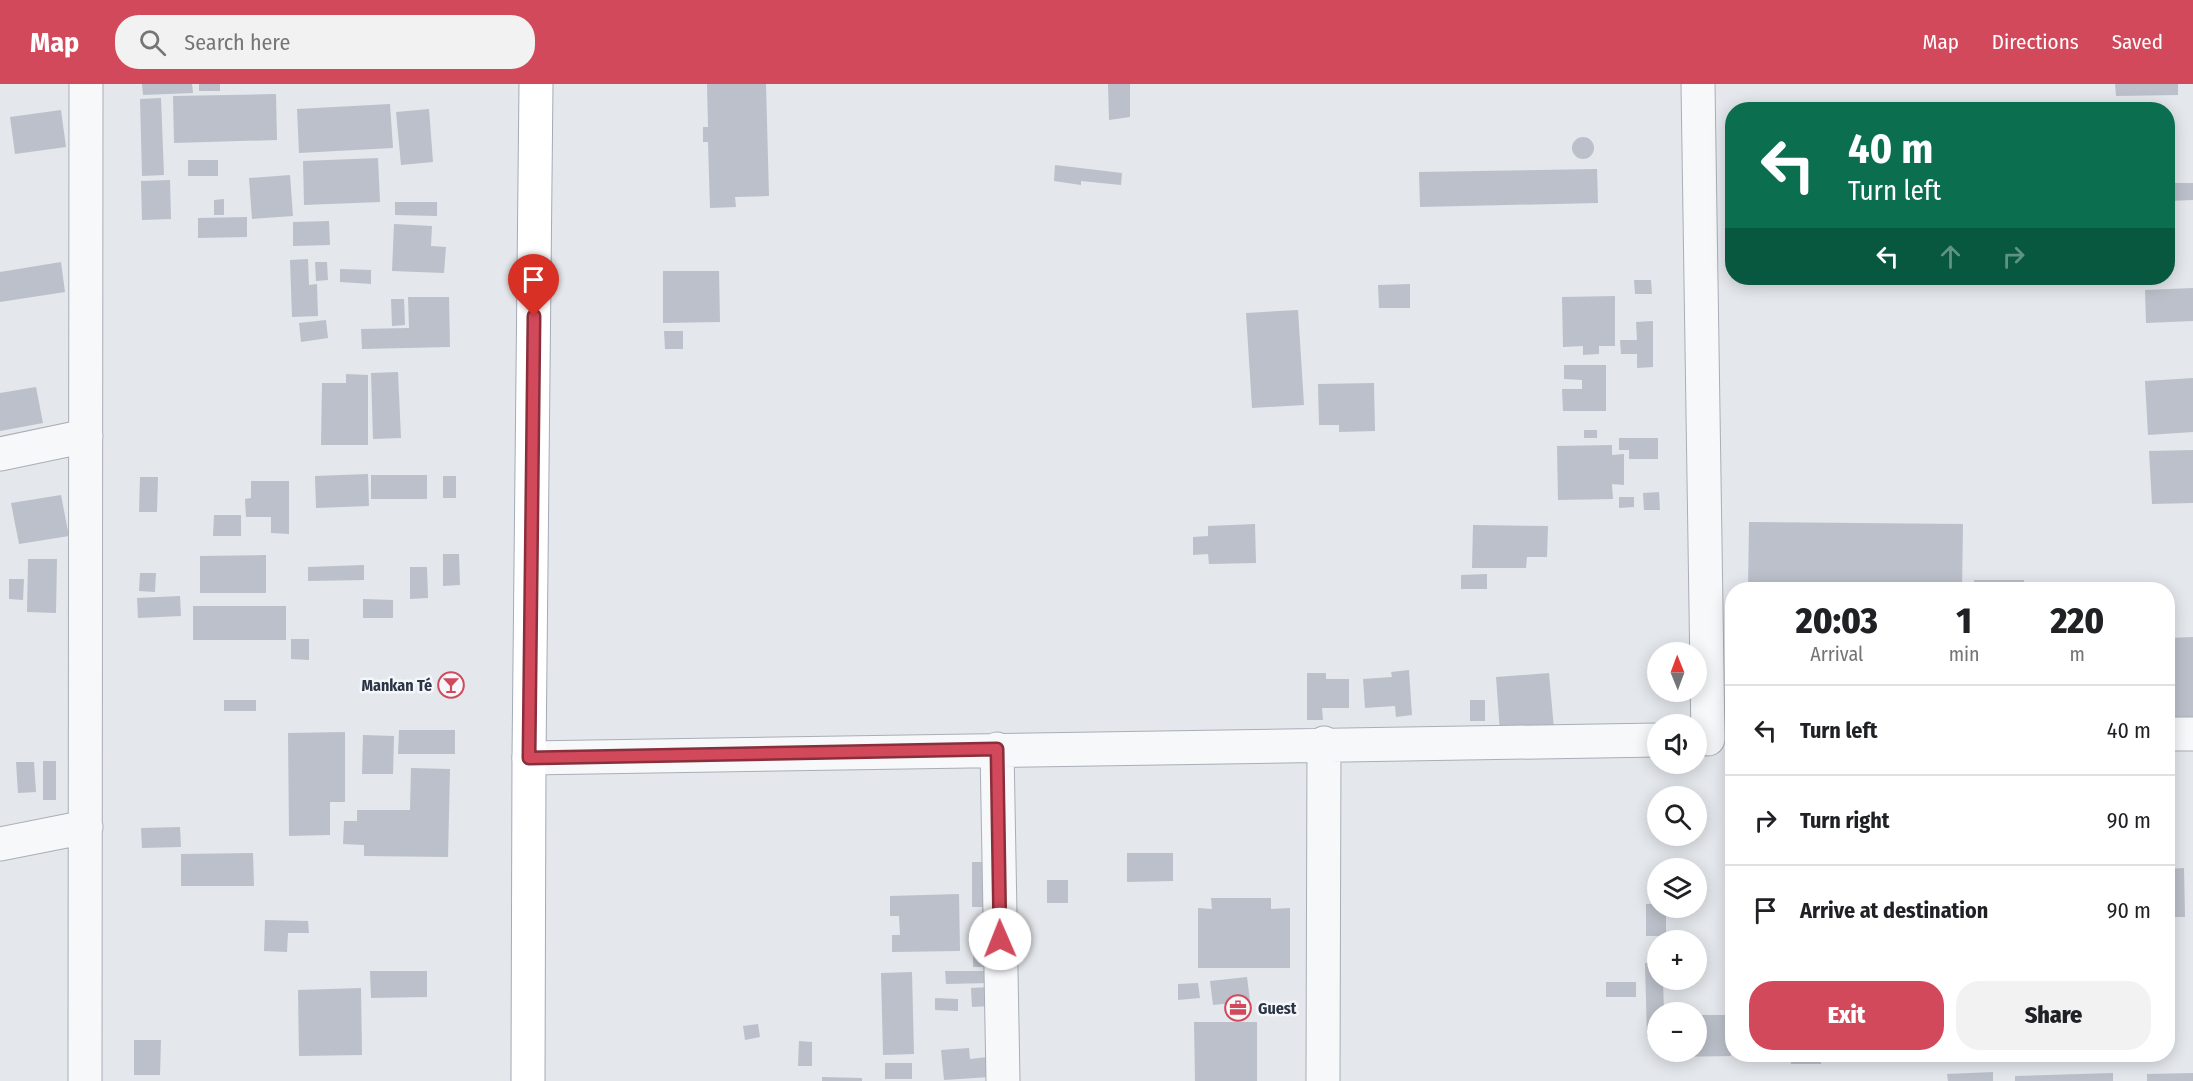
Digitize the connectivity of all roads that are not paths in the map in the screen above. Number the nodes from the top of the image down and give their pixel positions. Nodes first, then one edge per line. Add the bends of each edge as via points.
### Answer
1 (86, 84) edge
2 (536, 84) edge
3 (1698, 84) edge
4 (86, 436) junction
5 (0, 454) edge
6 (2175, 734) edge
7 (2193, 734) edge
8 (1712, 739) edge
9 (1647, 740) edge
10 (1324, 744) junction
11 (997, 749) junction
12 (529, 758) junction
13 (86, 826) junction
14 (0, 844) edge
15 (86, 1081) edge
16 (528, 1081) edge
17 (1003, 1081) edge
18 (1323, 1081) edge

1 - 4 street
2 - 12 main road
3 - 8 street
4 - 5 street
4 - 13 street
6 - 7 street
9 - 10 street
10 - 11 street
10 - 18 street
11 - 12 street
11 - 17 street
12 - 16 main road
13 - 14 street
13 - 15 street

